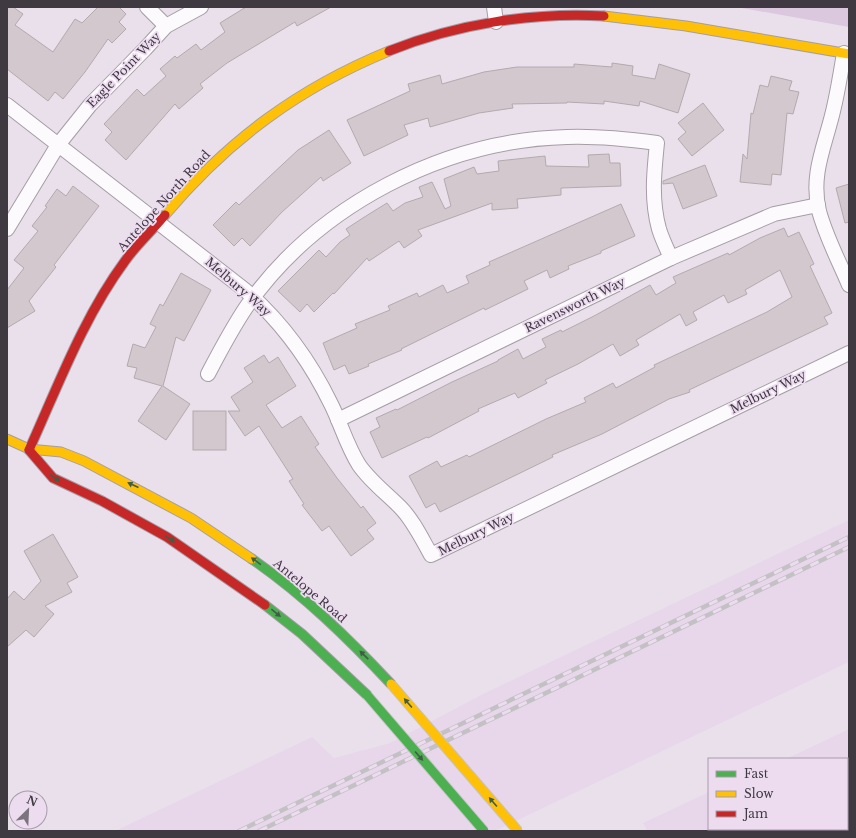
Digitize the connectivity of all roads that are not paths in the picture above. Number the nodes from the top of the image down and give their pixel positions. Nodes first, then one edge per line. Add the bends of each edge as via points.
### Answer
1 (147, 7) edge
2 (201, 7) edge
3 (494, 7) edge
4 (496, 22) junction
5 (166, 26) junction
6 (846, 54) edge
7 (7, 105) edge
8 (58, 145) junction
9 (818, 205) junction
10 (159, 223) junction
11 (7, 229) edge
12 (672, 258) junction
13 (849, 285) edge
14 (254, 298) junction
15 (849, 353) edge
16 (208, 374) dead end
17 (338, 420) junction
18 (7, 439) edge
19 (29, 450) junction
20 (484, 831) edge
21 (518, 831) edge

1 - 5 street
2 - 5 street, Eagle Point Way
3 - 4 street
4 - 6 main road, Antelope North Road via 590,15 636,18
4 - 10 main road, Antelope North Road via 452,31 381,54 338,74 298,97 267,117 217,159 184,192
5 - 8 street, Eagle Point Way via 90,105
6 - 9 street via 818,165
7 - 8 street, Melbury Way
8 - 10 street, Melbury Way
8 - 11 street, Eagle Point Way
9 - 12 street, Ravensworth Way via 774,214
9 - 13 street via 825,229
10 - 14 street, Melbury Way
10 - 19 main road, Antelope North Road via 122,264 98,304
12 - 14 street via 660,231 654,208 653,185 657,143 610,138 567,137 531,140 489,147 454,157 388,184 328,224 295,252
12 - 17 street, Ravensworth Way
14 - 16 street via 224,342
14 - 17 street, Melbury Way via 279,323 303,355 319,380
15 - 17 street, Melbury Way via 431,555 401,508 360,465
18 - 19 main road, Antelope Road
19 -> 20 main road, Antelope Road, bridge via 53,478 102,501 167,537 248,592 302,634 367,695
21 -> 19 main road, Antelope Road, bridge via 391,684 343,634 293,589 183,511 146,491 64,452

